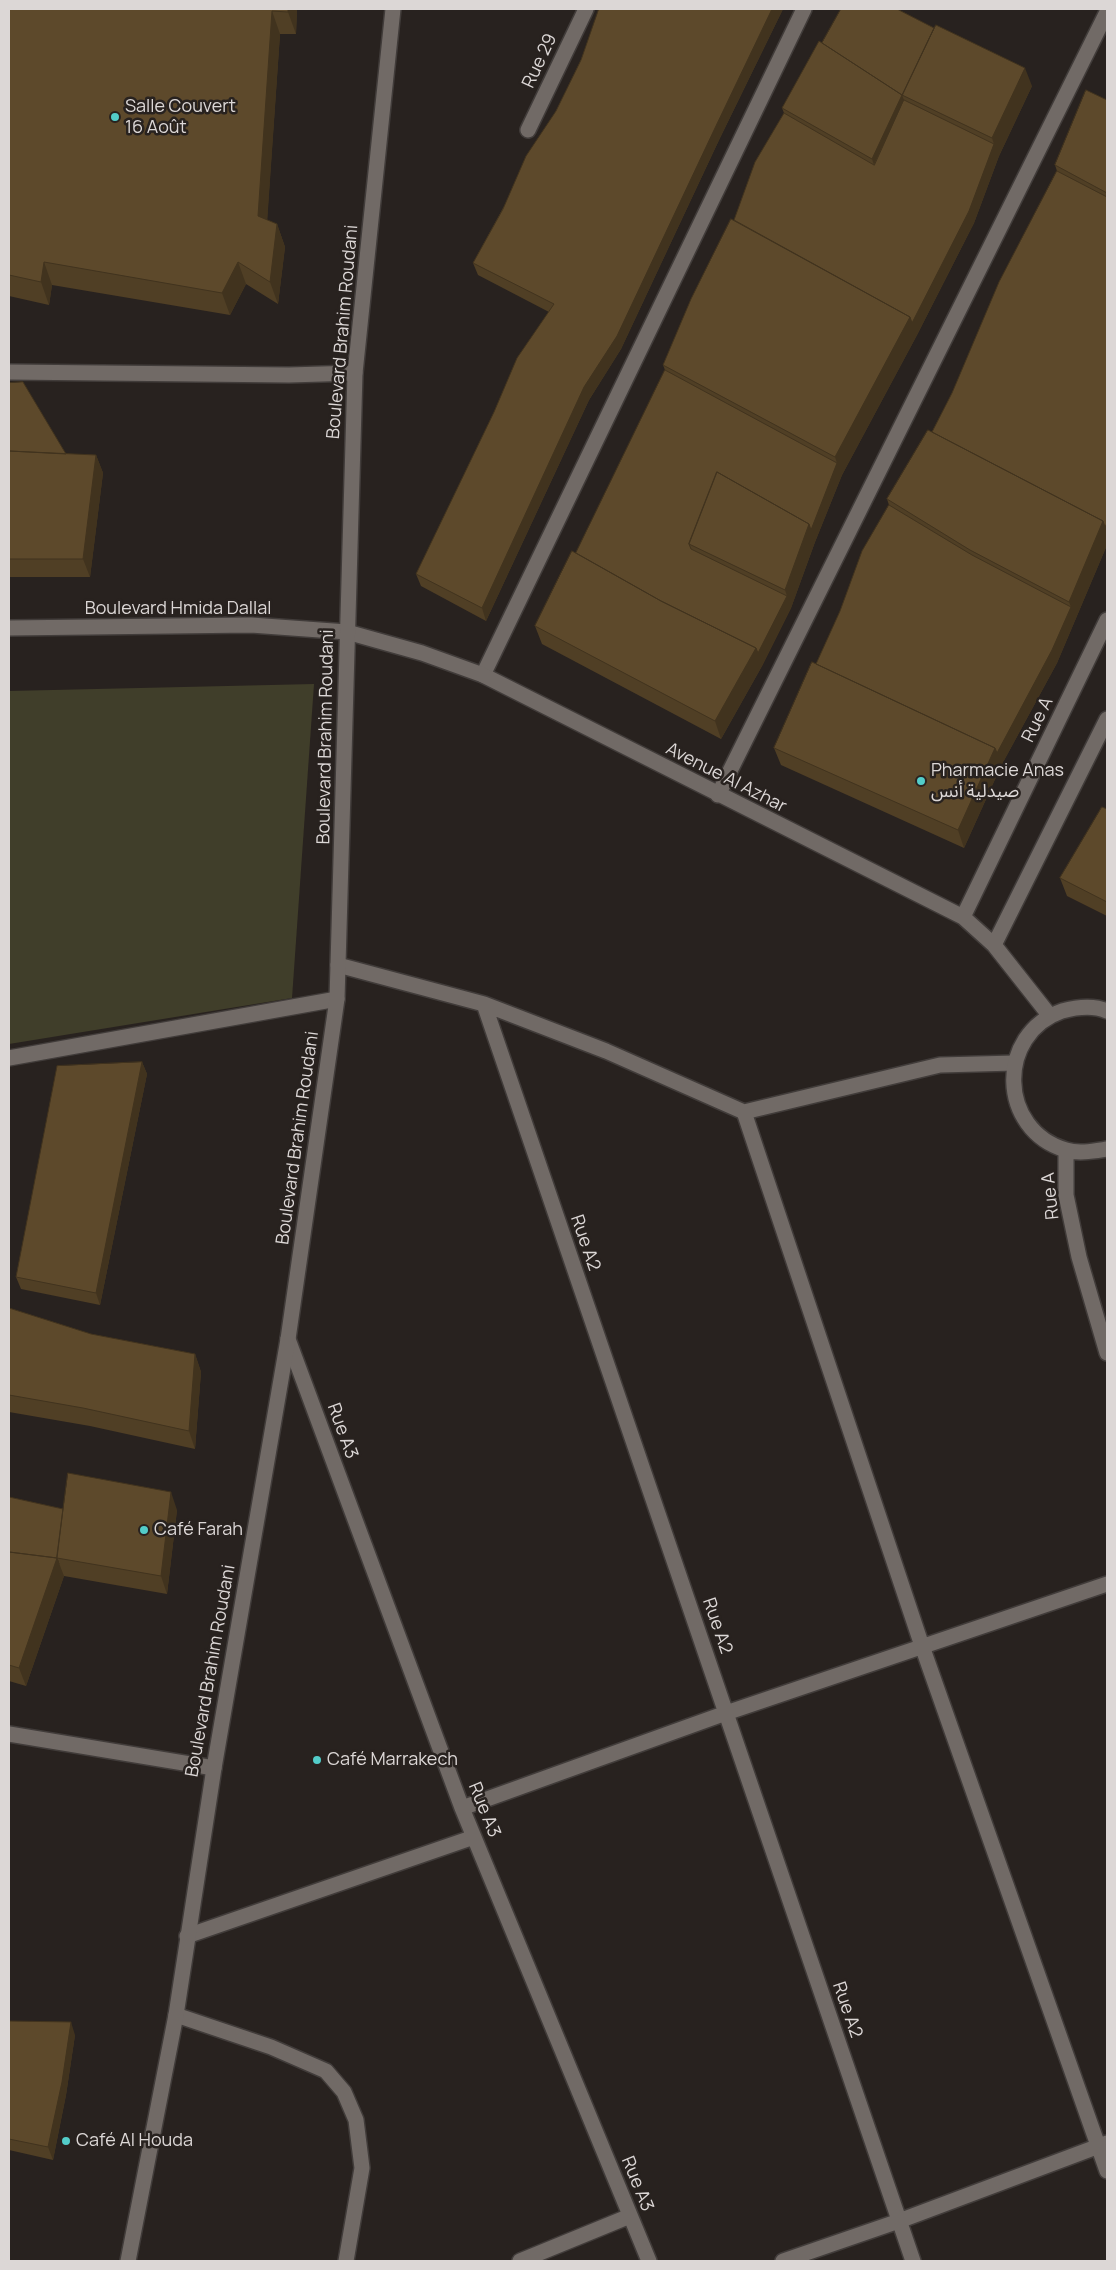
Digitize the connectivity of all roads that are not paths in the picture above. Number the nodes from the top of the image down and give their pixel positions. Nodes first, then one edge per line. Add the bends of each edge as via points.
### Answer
1 (393, 9) edge
2 (586, 9) edge
3 (804, 9) edge
4 (1107, 12) edge
5 (528, 130) dead end
6 (9, 372) edge
7 (355, 373) junction
8 (1107, 620) edge
9 (9, 628) edge
10 (347, 632) junction
11 (483, 675) junction
12 (1107, 718) edge
13 (718, 795) junction
14 (963, 917) junction
15 (994, 945) junction
16 (338, 965) junction
17 (337, 998) junction
18 (484, 1004) junction
19 (1107, 1011) edge
20 (1050, 1016) junction
21 (9, 1058) edge
22 (1015, 1063) junction
23 (744, 1112) junction
24 (1107, 1148) edge
25 (1066, 1150) junction
26 (288, 1339) junction
27 (1107, 1353) edge
28 (1107, 1584) edge
29 (922, 1646) junction
30 (726, 1713) junction
31 (9, 1734) edge
32 (214, 1768) junction
33 (462, 1808) junction
34 (474, 1837) junction
35 (186, 1936) junction
36 (176, 2015) junction
37 (1103, 2145) edge
38 (1107, 2172) edge
39 (630, 2216) junction
40 (900, 2221) junction
41 (128, 2261) edge
42 (346, 2261) edge
43 (520, 2261) edge
44 (649, 2261) edge
45 (782, 2261) edge
46 (913, 2261) edge

1 - 7 street, Boulevard Brahim Roudani
2 - 5 street, Rue 29
3 - 11 street
4 - 13 street
6 - 7 street
7 - 10 street, Boulevard Brahim Roudani
8 - 14 street, Rue A
9 - 10 street, Boulevard Hmida Dallal via 250,624
10 - 11 street, Avenue Al Azhar via 422,653
10 - 16 street, Boulevard Brahim Roudani
11 - 13 street, Avenue Al Azhar
12 - 15 street
13 - 14 street, Avenue Al Azhar
14 - 15 street, Avenue Al Azhar
15 - 20 street, Avenue Al Azhar
16 - 17 street, Boulevard Brahim Roudani
16 - 18 street
17 - 21 street
17 - 26 street, Boulevard Brahim Roudani
18 - 23 street via 606,1051
18 - 30 street, Rue A2
19 - 20 street via 1074,1008
20 - 22 street via 1034,1028 1022,1044
22 - 23 street via 940,1065
22 - 25 street via 1013,1085 1018,1107 1030,1126 1046,1141
23 - 29 street
24 - 25 street via 1088,1152
25 - 27 street, Rue A via 1066,1195 1079,1257
26 - 32 street, Boulevard Brahim Roudani
26 - 33 street, Rue A3
28 - 29 street
29 - 30 street
29 - 37 street
30 - 33 street
30 - 40 street, Rue A2
31 - 32 street
32 - 35 street, Boulevard Brahim Roudani
33 - 34 street, Rue A3
34 - 35 street
34 - 39 street, Rue A3
35 - 36 street, Boulevard Brahim Roudani
36 - 41 street, Boulevard Brahim Roudani
36 - 42 street via 271,2047 326,2071 344,2092 356,2120 362,2168
37 - 38 street
37 - 40 street
39 - 43 street
39 - 44 street, Rue A3
40 - 45 street
40 - 46 street, Rue A2

